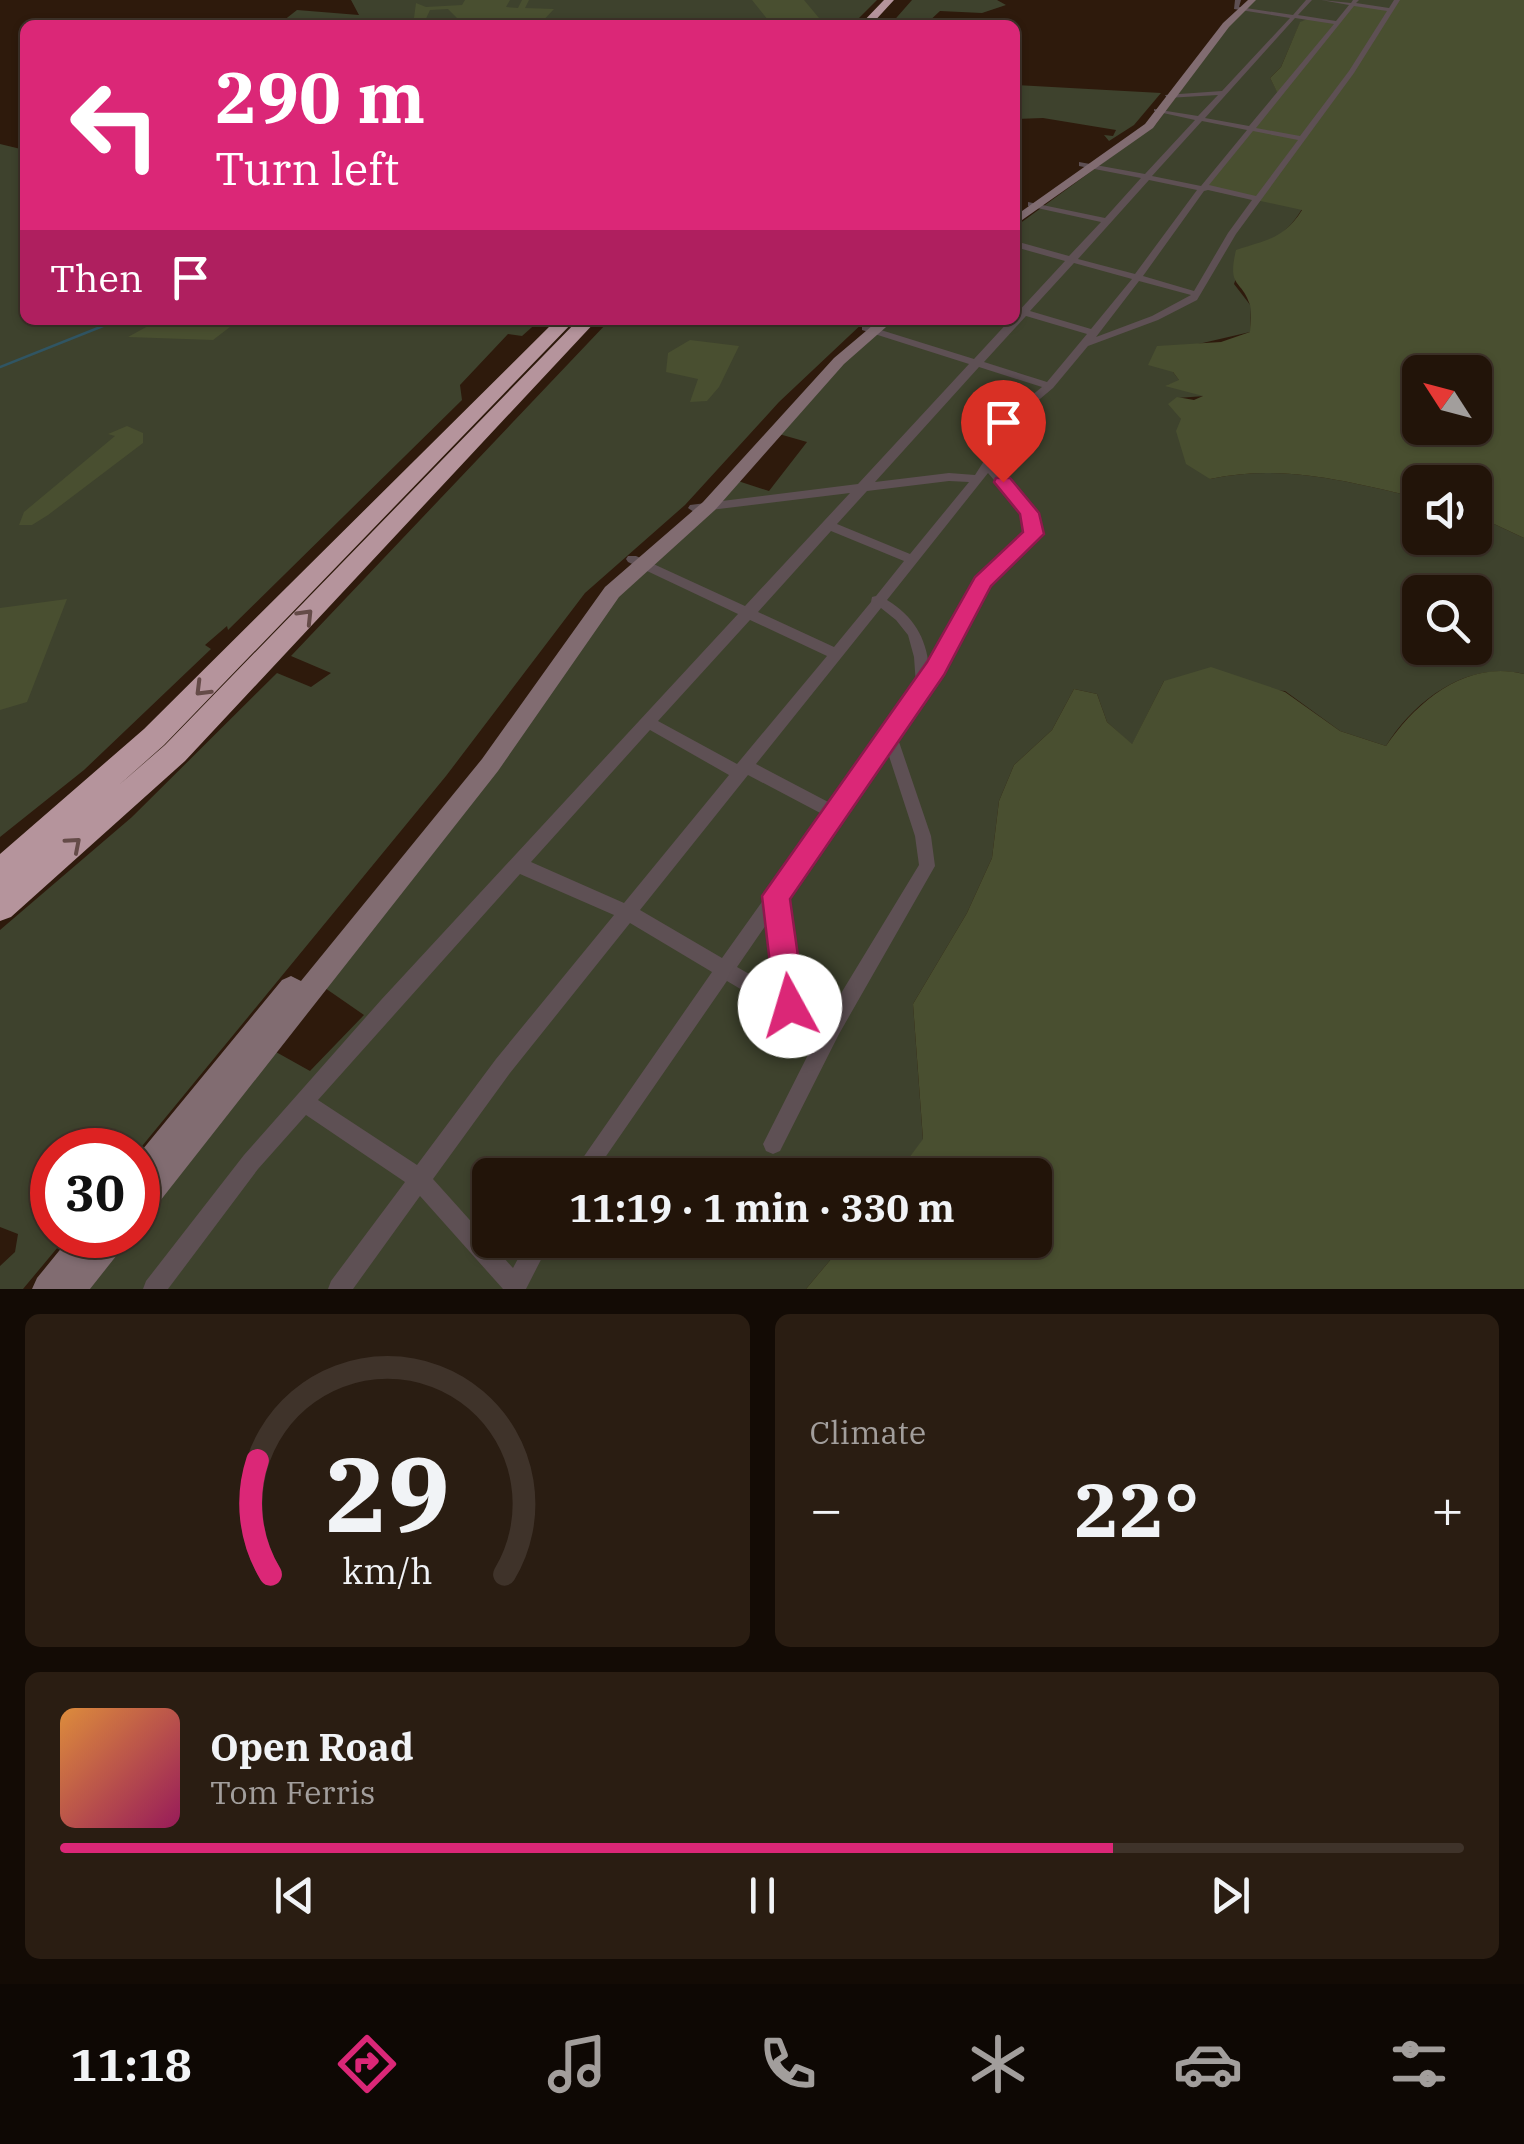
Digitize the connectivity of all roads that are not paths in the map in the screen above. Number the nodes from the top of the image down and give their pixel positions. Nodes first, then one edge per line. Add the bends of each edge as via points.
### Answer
1 (889, 0) edge
2 (901, 0) edge
3 (1252, 0) edge
4 (1309, 0) edge
5 (1324, 0) edge
6 (1397, 0) edge
7 (1354, 2) edge
8 (1238, 3) edge
9 (1390, 10) junction
10 (1294, 16) junction
11 (869, 20) edge
12 (883, 20) edge
13 (1338, 23) junction
14 (1224, 94) junction
15 (1171, 96) junction
16 (1159, 111) junction
17 (1202, 120) junction
18 (1252, 130) junction
19 (1303, 139) junction
20 (1086, 164) junction
21 (1148, 178) junction
22 (1205, 188) junction
23 (1258, 199) junction
24 (1034, 205) junction
25 (1020, 215) edge
26 (1108, 221) junction
27 (1020, 245) edge
28 (1073, 260) junction
29 (1137, 276) junction
30 (1196, 294) junction
31 (1022, 314) edge
32 (561, 325) edge
33 (583, 325) edge
34 (875, 325) edge
35 (1013, 325) edge
36 (1089, 339) junction
37 (978, 365) junction
38 (1049, 386) junction
39 (982, 472) junction
40 (866, 487) junction
41 (701, 507) junction
42 (830, 526) junction
43 (910, 559) junction
44 (637, 561) junction
45 (876, 600) junction
46 (751, 613) junction
47 (834, 653) junction
48 (923, 686) junction
49 (651, 724) junction
50 (889, 735) junction
51 (741, 769) junction
52 (834, 813) junction
53 (520, 866) junction
54 (0, 873) edge
55 (776, 896) junction
56 (0, 907) edge
57 (630, 914) junction
58 (728, 968) junction
59 (790, 1006) junction
60 (830, 1031) junction
61 (304, 1102) junction
62 (773, 1144) dead end
63 (160, 1151) edge
64 (593, 1158) edge
65 (160, 1177) edge
66 (418, 1178) junction
67 (73, 1258) edge
68 (95, 1258) edge
69 (531, 1258) edge
70 (515, 1288) edge
71 (48, 1289) edge
72 (70, 1289) edge
73 (154, 1289) edge
74 (339, 1289) edge

1 - 11 highway
2 - 12 highway
3 - 8 main road
4 - 10 street
5 - 7 street
6 - 9 street
7 - 9 street
7 - 13 street
8 - 10 street
8 - 15 main road
9 - 19 street
10 - 13 street
10 - 14 street
13 - 18 street
14 - 15 street
14 - 17 street
15 - 16 main road
16 - 17 street
16 - 20 main road via 1149,126
17 - 18 street
17 - 21 street
18 - 19 street
18 - 22 street
19 - 23 street
20 - 21 street
20 - 24 main road
21 - 22 street
21 - 26 street
22 - 23 street
22 - 29 street
23 - 30 street
24 - 25 main road
24 - 26 street
26 - 28 street
27 - 28 street
28 - 29 street
28 - 31 street
29 - 30 street
29 - 36 street
30 - 36 street via 1155,318
31 - 36 street
32 -> 54 highway via 154,737
56 -> 33 highway via 174,753
34 - 37 street
34 - 41 main road
35 - 37 street
36 - 38 street
37 - 38 street
37 - 40 street
38 - 39 street via 1024,407
39 - 40 street
39 - 43 street
39 - 48 street via 1029,513 1034,534 982,582
40 - 41 street
40 - 42 street
41 - 44 main road
42 - 43 street
42 - 46 street
43 - 45 street
44 - 46 street
44 - 63 main road via 578,616 463,780
44 - 65 main road via 490,765
45 - 47 street
45 - 48 street via 918,632
46 - 47 street
46 - 49 street
47 - 51 street
48 - 50 street
49 - 51 street
49 - 53 street
50 - 52 street
50 - 60 street via 927,866
51 - 52 street
51 - 57 street
52 - 55 street
53 - 57 street
53 - 61 street
55 - 58 street
55 - 59 street
57 - 58 street
57 - 66 street
58 - 59 street
58 - 64 street
59 - 60 street
60 - 62 street
61 - 66 street
61 - 73 street
66 - 70 street
66 - 74 street
67 - 71 main road
68 - 72 main road
69 - 70 street

